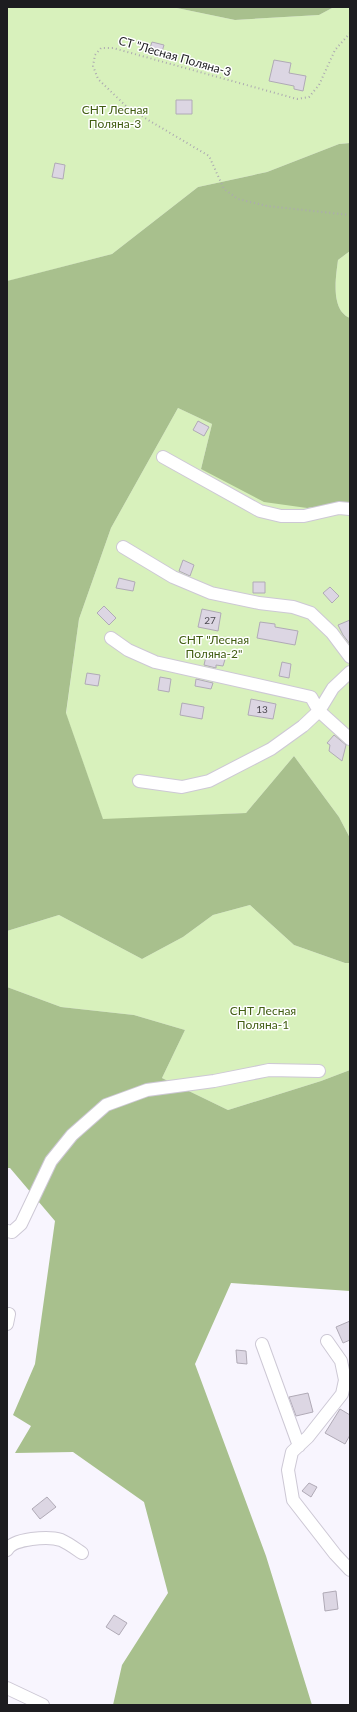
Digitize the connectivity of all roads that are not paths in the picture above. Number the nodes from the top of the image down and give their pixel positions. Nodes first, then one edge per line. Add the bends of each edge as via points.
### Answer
1 (163, 457) dead end
2 (350, 509) edge
3 (122, 547) dead end
4 (111, 638) dead end
5 (350, 657) edge
6 (350, 672) edge
7 (319, 711) junction
8 (350, 739) edge
9 (139, 781) dead end
10 (319, 1071) dead end
11 (7, 1232) edge
12 (327, 1341) dead end
13 (262, 1344) dead end
14 (298, 1446) junction
15 (7, 1550) edge
16 (82, 1554) dead end
17 (350, 1570) edge
18 (7, 1688) edge
19 (42, 1705) edge

1 - 2 street via 260,511 281,516 304,516 339,508
3 - 5 street via 173,577 211,593 311,612 332,633
4 - 7 street via 128,650 155,662 311,697
6 - 7 street via 333,688
7 - 8 street
7 - 9 street via 271,749 209,781 182,786
10 - 11 street via 269,1070 214,1081 146,1090 106,1105 72,1135 51,1161 21,1224 12,1232
12 - 14 street via 341,1361 345,1380 342,1394
13 - 14 street
14 - 17 street via 292,1452 288,1470 293,1500
15 - 16 street via 9,1545 18,1541 43,1538 60,1540
18 - 19 street

